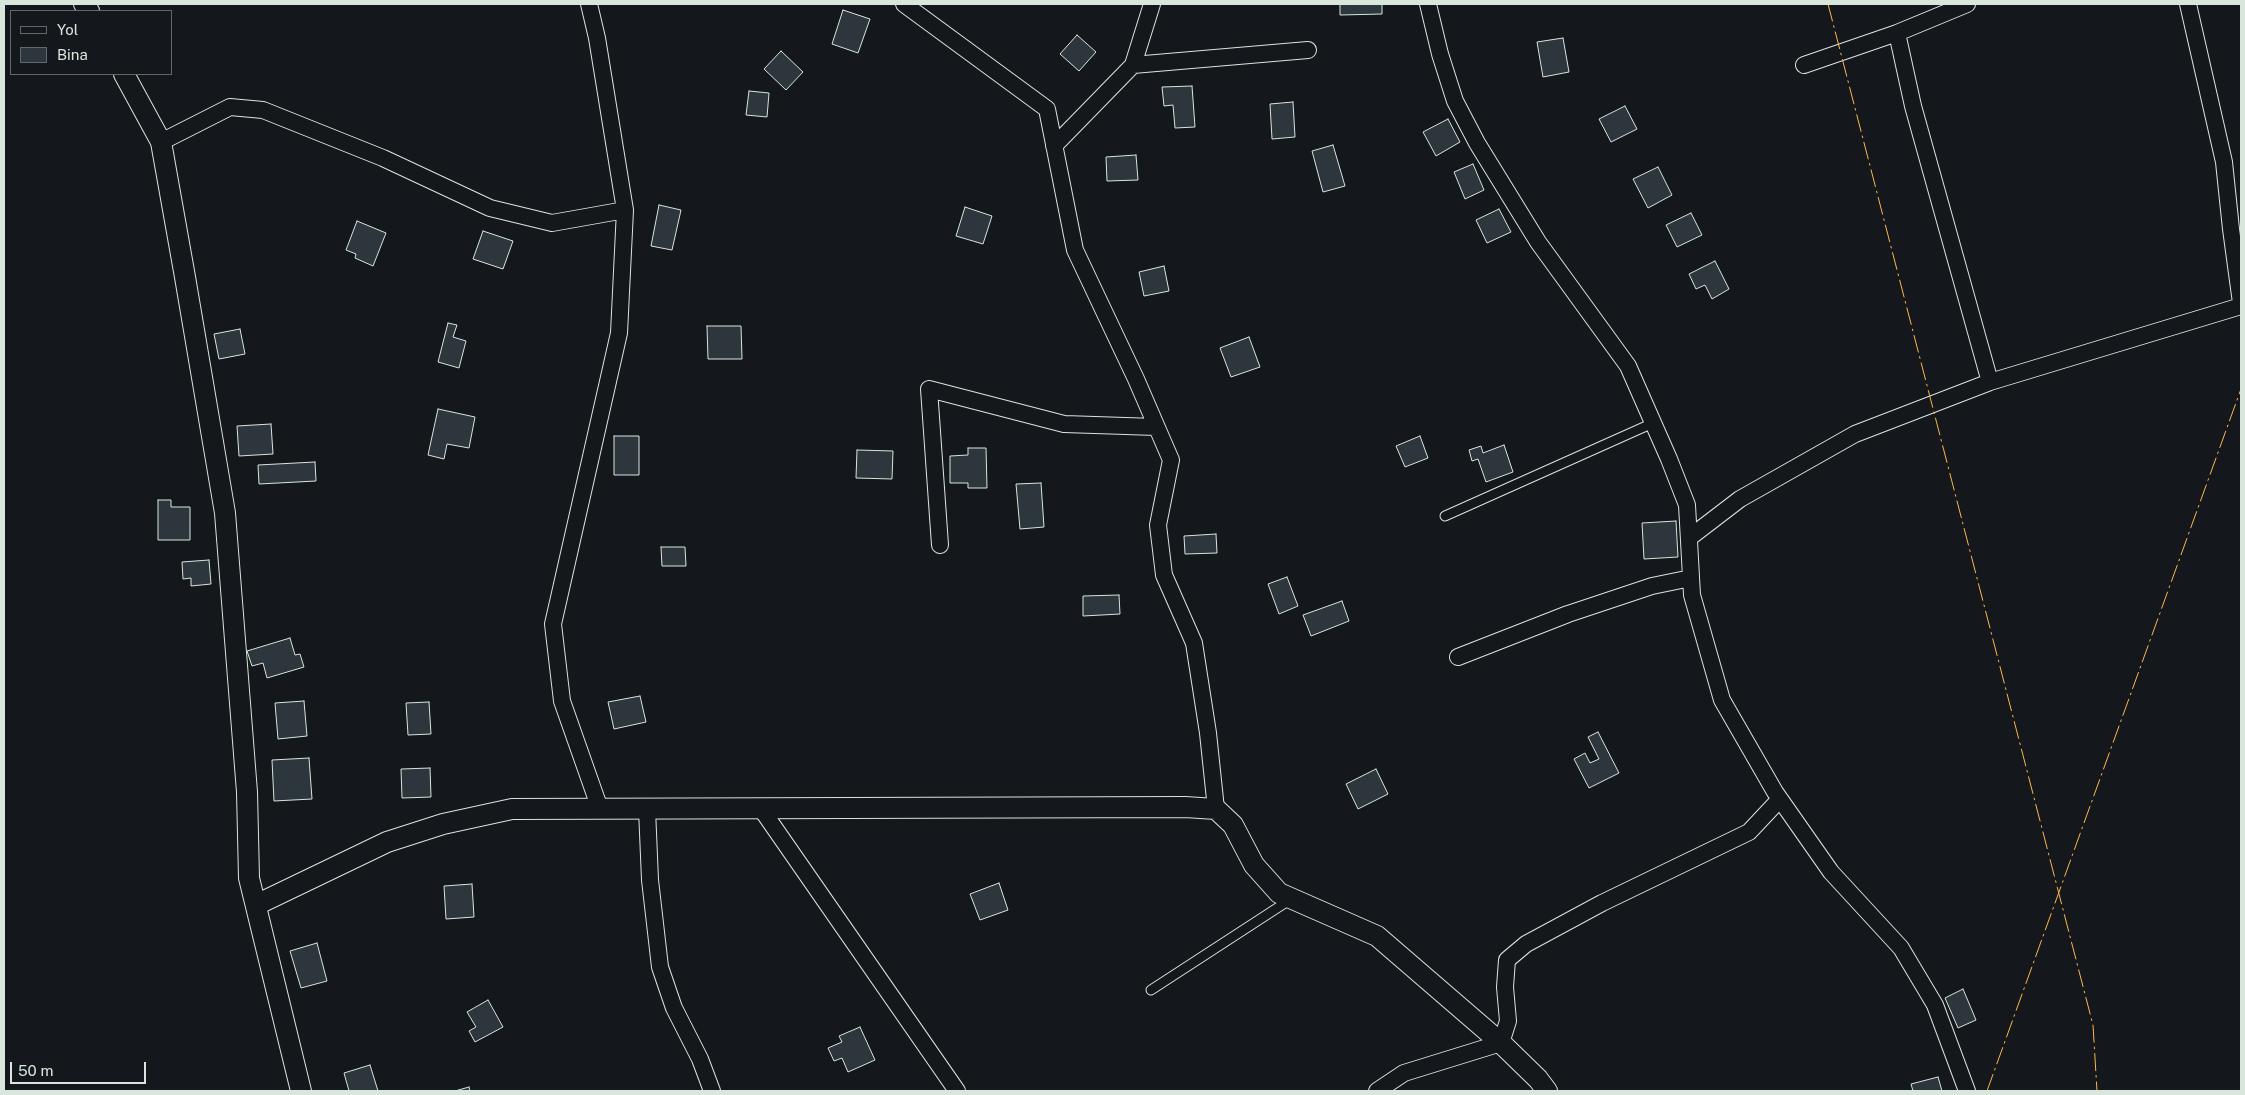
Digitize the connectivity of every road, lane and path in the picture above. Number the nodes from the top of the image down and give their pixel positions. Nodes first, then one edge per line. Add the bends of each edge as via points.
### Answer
1 (589, 4) edge
2 (904, 4) edge
3 (1152, 4) edge
4 (1428, 4) edge
5 (1967, 4) edge
6 (2188, 4) edge
7 (1897, 33) junction
8 (1308, 50) dead end
9 (1134, 65) junction
10 (1804, 66) dead end
11 (125, 75) edge
12 (161, 142) junction
13 (1054, 146) junction
14 (625, 210) junction
15 (2241, 304) edge
16 (1990, 382) junction
17 (1653, 423) junction
18 (1156, 427) junction
19 (1445, 516) dead end
20 (1689, 538) junction
21 (940, 545) dead end
22 (1691, 578) junction
23 (1458, 657) dead end
24 (1780, 799) junction
25 (600, 809) junction
26 (647, 809) junction
27 (1216, 809) junction
28 (762, 810) junction
29 (1292, 899) junction
30 (256, 905) junction
31 (1151, 990) dead end
32 (1501, 1043) junction
33 (301, 1091) edge
34 (712, 1091) edge
35 (957, 1091) edge
36 (1377, 1091) edge
37 (1547, 1091) edge
38 (1967, 1091) edge

1 - 14 street via 598,38
2 - 13 street via 1047,109
3 - 9 street
4 - 17 street via 1455,101 1538,242 1628,366
5 - 7 street
6 - 15 street via 2224,162
7 - 10 street
7 - 16 street via 1913,106
8 - 9 street
9 - 13 street
11 - 12 street
12 - 14 street via 230,107 263,110 383,158 490,208 552,223
12 - 30 street via 225,513 247,792 249,878
13 - 18 street via 1075,250
14 - 25 street via 619,333 553,624 562,701
15 - 16 street
16 - 20 street via 1855,434 1740,499
17 - 19 lane
17 - 20 street via 1687,505
18 - 21 street via 1064,424 929,388
18 - 27 street via 1171,460 1158,526 1164,575 1194,643
20 - 22 street
22 - 23 street via 1652,586 1568,614
22 - 24 street via 1692,594 1722,700
24 - 32 street via 1749,832 1602,903 1526,944 1507,960 1508,1021
24 - 38 street via 1832,872 1901,948 1935,1005
25 - 26 street
25 - 30 street via 512,809 443,824 387,842
26 - 28 street
26 - 34 street via 650,880 660,967 674,1008
27 - 28 street
27 - 29 street via 1233,825 1254,865 1279,893
28 - 35 street
29 - 31 lane
29 - 32 street via 1377,936
30 - 33 street
32 - 36 street via 1404,1073
32 - 37 street

